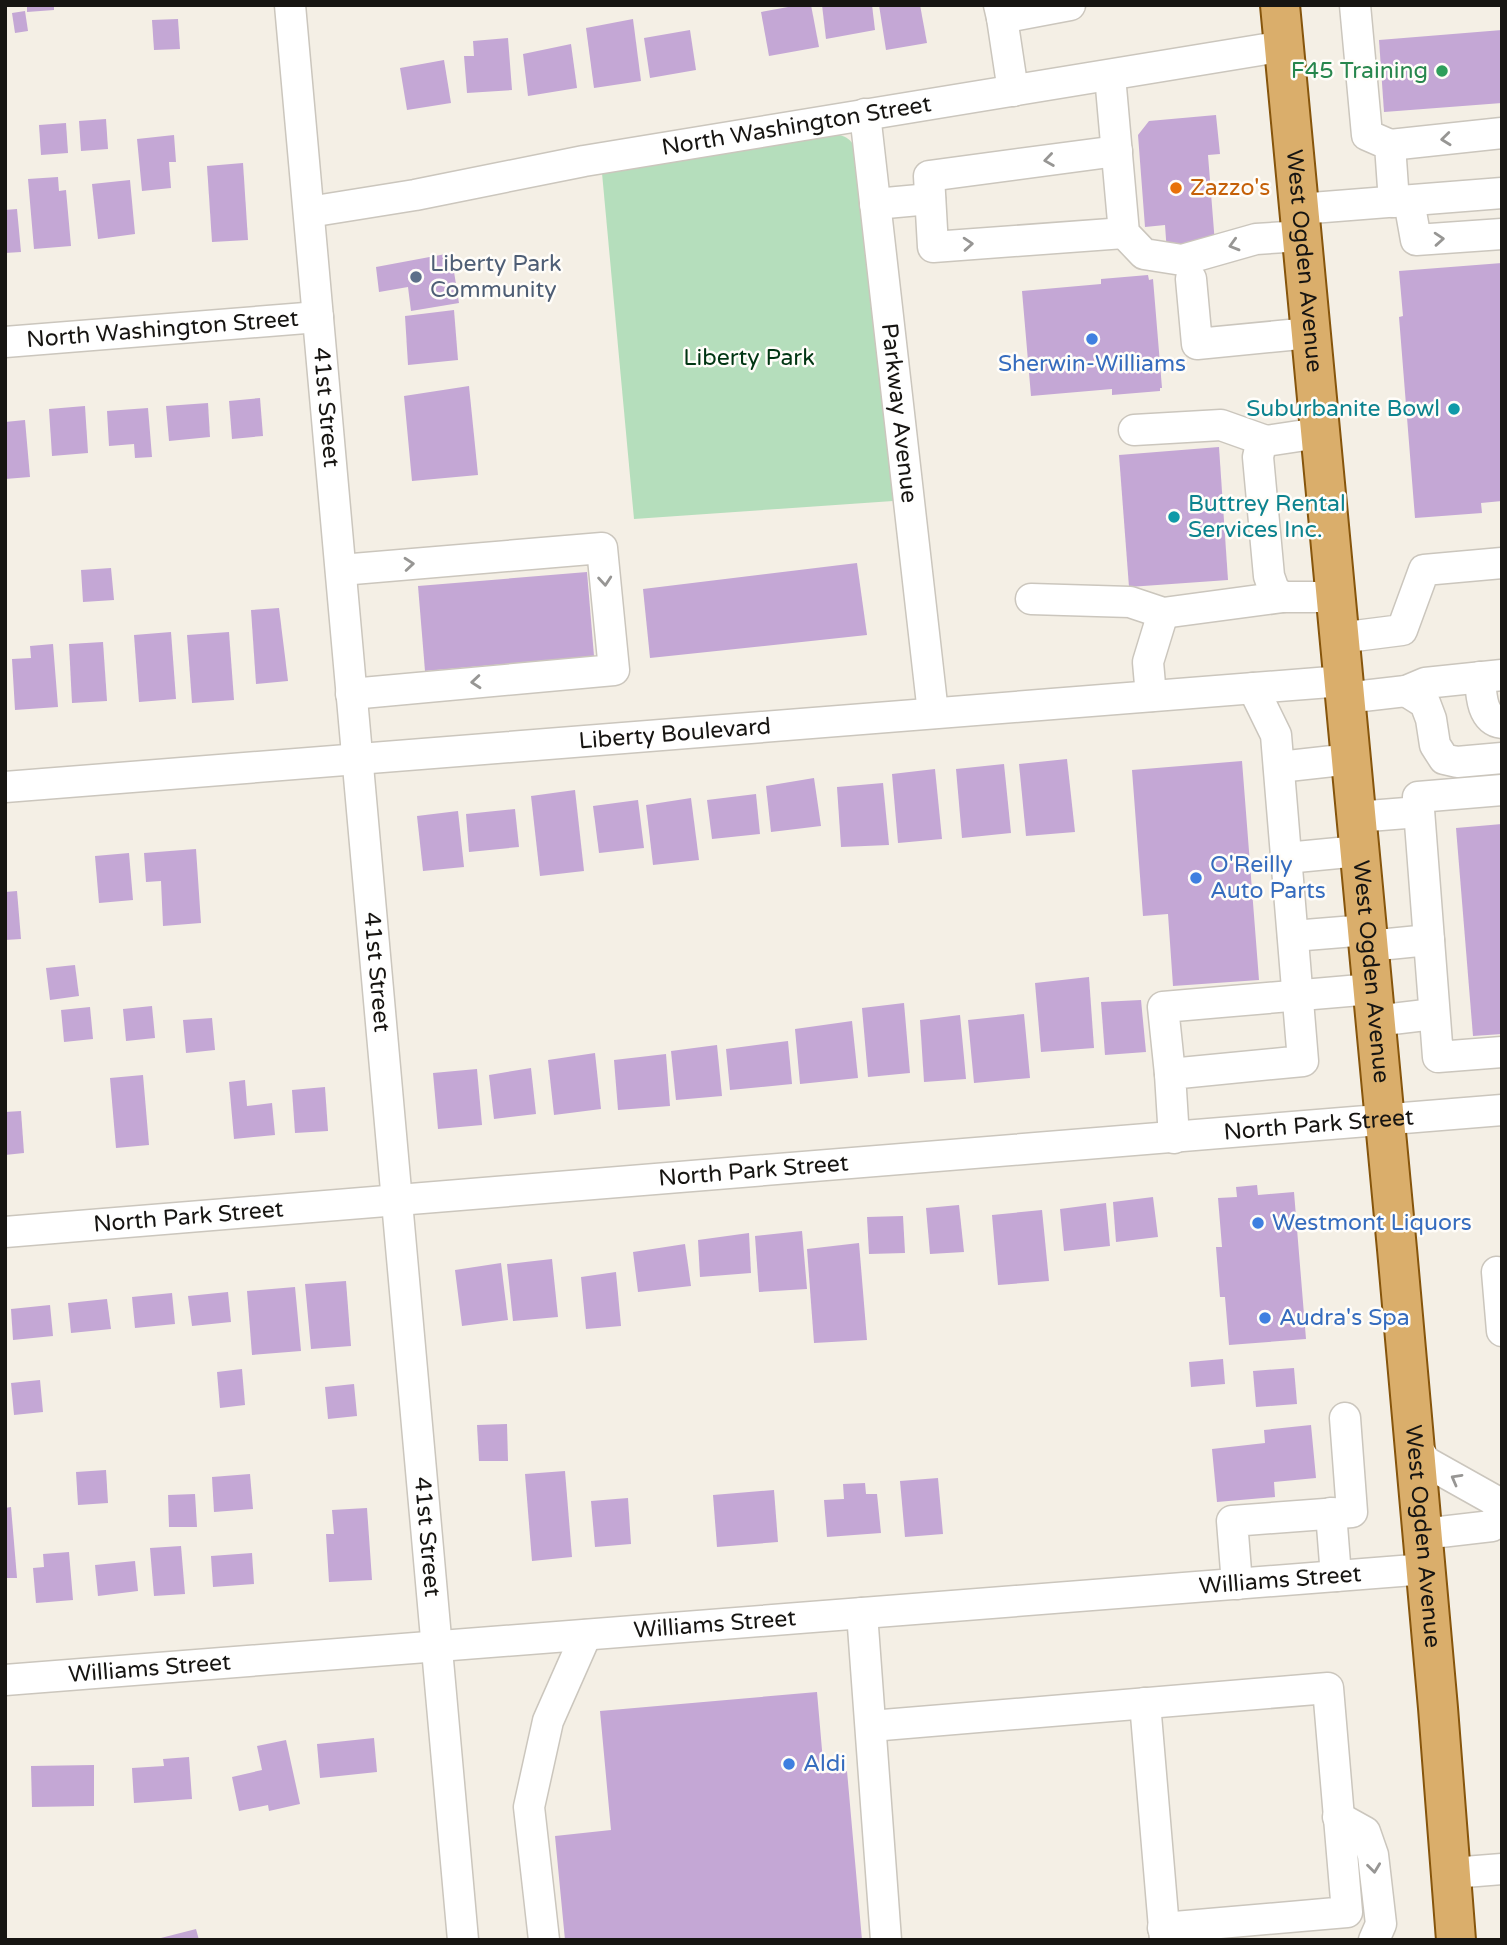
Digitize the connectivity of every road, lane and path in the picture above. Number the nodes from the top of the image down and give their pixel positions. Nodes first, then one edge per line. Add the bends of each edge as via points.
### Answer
1 (290, 5) edge
2 (1070, 5) edge
3 (1280, 5) edge
4 (1354, 5) edge
5 (1001, 12) edge
6 (1284, 46) junction
7 (1110, 76) junction
8 (1013, 91) junction
9 (865, 114) junction
10 (1502, 133) edge
11 (1390, 145) junction
12 (1117, 151) junction
13 (1502, 193) edge
14 (930, 199) junction
15 (1401, 201) junction
16 (875, 204) junction
17 (309, 212) junction
18 (1300, 222) junction
19 (1124, 233) junction
20 (1502, 234) edge
21 (1191, 278) dead end
22 (318, 317) junction
23 (1310, 333) junction
24 (5, 342) edge
25 (1134, 430) dead end
26 (1320, 433) junction
27 (1266, 441) junction
28 (1502, 563) edge
29 (341, 570) junction
30 (1283, 597) junction
31 (1336, 597) junction
32 (1031, 599) dead end
33 (1163, 614) junction
34 (1339, 638) junction
35 (1491, 676) edge
36 (1253, 688) junction
37 (1344, 689) junction
38 (1406, 691) junction
39 (352, 694) junction
40 (1151, 696) junction
41 (933, 713) junction
42 (1502, 723) edge
43 (1502, 758) edge
44 (358, 759) junction
45 (1351, 759) junction
46 (1279, 767) junction
47 (5, 787) edge
48 (1502, 790) edge
49 (1419, 812) junction
50 (1357, 834) junction
51 (1286, 858) junction
52 (1293, 936) junction
53 (1367, 938) junction
54 (1429, 940) junction
55 (1298, 996) junction
56 (1374, 1005) junction
57 (1434, 1014) junction
58 (1502, 1052) edge
59 (1170, 1074) junction
60 (1502, 1110) edge
61 (1385, 1119) junction
62 (1174, 1138) junction
63 (397, 1200) junction
64 (5, 1231) edge
65 (1497, 1272) dead end
66 (1502, 1331) edge
67 (1345, 1418) dead end
68 (1415, 1445) junction
69 (1502, 1510) edge
70 (1331, 1513) junction
71 (1502, 1519) edge
72 (1424, 1552) junction
73 (1336, 1576) junction
74 (1237, 1584) junction
75 (862, 1613) junction
76 (586, 1634) junction
77 (435, 1646) junction
78 (5, 1681) edge
79 (1145, 1703) junction
80 (871, 1726) junction
81 (1339, 1817) junction
82 (1502, 1869) edge
83 (1452, 1873) junction
84 (1229, 1931) edge
85 (1164, 1934) edge
86 (463, 1940) edge
87 (544, 1940) edge
88 (886, 1940) edge
89 (1374, 1940) edge
90 (1456, 1940) edge

1 - 17 street, 41st Street
2 - 5 street
3 - 6 main road, West Ogden Avenue
4 - 11 street via 1367,135
5 - 8 street
6 - 7 street, North Washington Street
6 - 18 main road, West Ogden Avenue
7 - 8 street, North Washington Street
7 - 12 street
8 - 9 street, North Washington Street
9 - 16 street, Parkway Avenue
9 - 17 street, North Washington Street
10 -> 11 street
11 - 15 street
12 -> 14 street via 929,176
12 - 19 street
13 - 15 street
14 - 16 street
14 -> 19 street via 933,247
15 - 18 street
15 -> 20 street via 1416,240
16 - 41 street, Parkway Avenue
17 - 22 street, 41st Street
18 -> 19 street via 1182,260 1144,254
18 - 23 main road, West Ogden Avenue
21 - 23 street via 1197,344
22 - 24 street, North Washington Street
22 - 29 street, 41st Street
23 - 26 main road, West Ogden Avenue
25 - 27 street via 1221,425
26 - 27 street
26 - 31 main road, West Ogden Avenue
27 - 30 street via 1258,457 1269,576 1274,590
28 - 34 street via 1424,570 1402,630
29 - 39 street, 41st Street
29 -> 39 street via 602,548 614,670
30 - 31 street
30 - 33 street
31 - 34 main road, West Ogden Avenue
32 - 33 street via 1130,602
33 - 40 street via 1148,662
34 - 37 main road, West Ogden Avenue
35 - 38 street, Liberty Boulevard via 1425,683
35 - 42 street via 1481,698 1486,711
36 - 37 street, Liberty Boulevard
36 - 40 street, Liberty Boulevard
36 - 46 street via 1276,735
37 - 38 street, Liberty Boulevard
37 - 45 main road, West Ogden Avenue
38 - 43 street via 1425,703 1435,745 1444,758 1457,762
39 - 44 street, 41st Street
40 - 41 street, Liberty Boulevard
41 - 44 street, Liberty Boulevard
44 - 47 street, Liberty Boulevard
44 - 63 street, 41st Street
45 - 46 street
45 - 50 main road, West Ogden Avenue
46 - 51 street
48 - 49 street via 1418,797
49 - 50 street
49 - 54 street
50 - 51 street
50 - 53 main road, West Ogden Avenue
51 - 52 street
52 - 53 street
52 - 55 street
53 - 54 street
53 - 56 main road, West Ogden Avenue
54 - 57 street
55 - 56 street
55 - 59 street via 1303,1061
55 - 59 street via 1163,1007
56 - 57 street
56 - 61 main road, West Ogden Avenue
57 - 58 street via 1438,1057
59 - 62 street
60 - 61 street, North Park Street
61 - 62 street, North Park Street
61 - 68 main road, West Ogden Avenue
62 - 63 street, North Park Street
63 - 64 street, North Park Street
63 - 77 street, 41st Street
65 - 66 street
67 - 70 street via 1352,1512
69 -> 68 street via 1492,1499 1426,1462
68 - 72 main road, West Ogden Avenue
70 - 73 street
70 - 74 street via 1232,1521
71 - 72 street, Williams Street
72 - 73 street, Williams Street
72 - 83 main road, West Ogden Avenue
73 - 74 street, Williams Street
74 - 75 street, Williams Street
75 - 76 street, Williams Street
75 - 80 street
76 - 77 street, Williams Street
76 - 87 street via 548,1721 529,1807
77 - 78 street, Williams Street
77 - 86 street, 41st Street
79 - 80 street
79 - 81 street via 1328,1688
79 - 85 street
80 - 88 street
81 - 84 street via 1347,1912
81 -> 89 street via 1365,1832 1373,1855 1381,1924
82 - 83 street
83 - 90 main road, West Ogden Avenue
84 - 85 street

